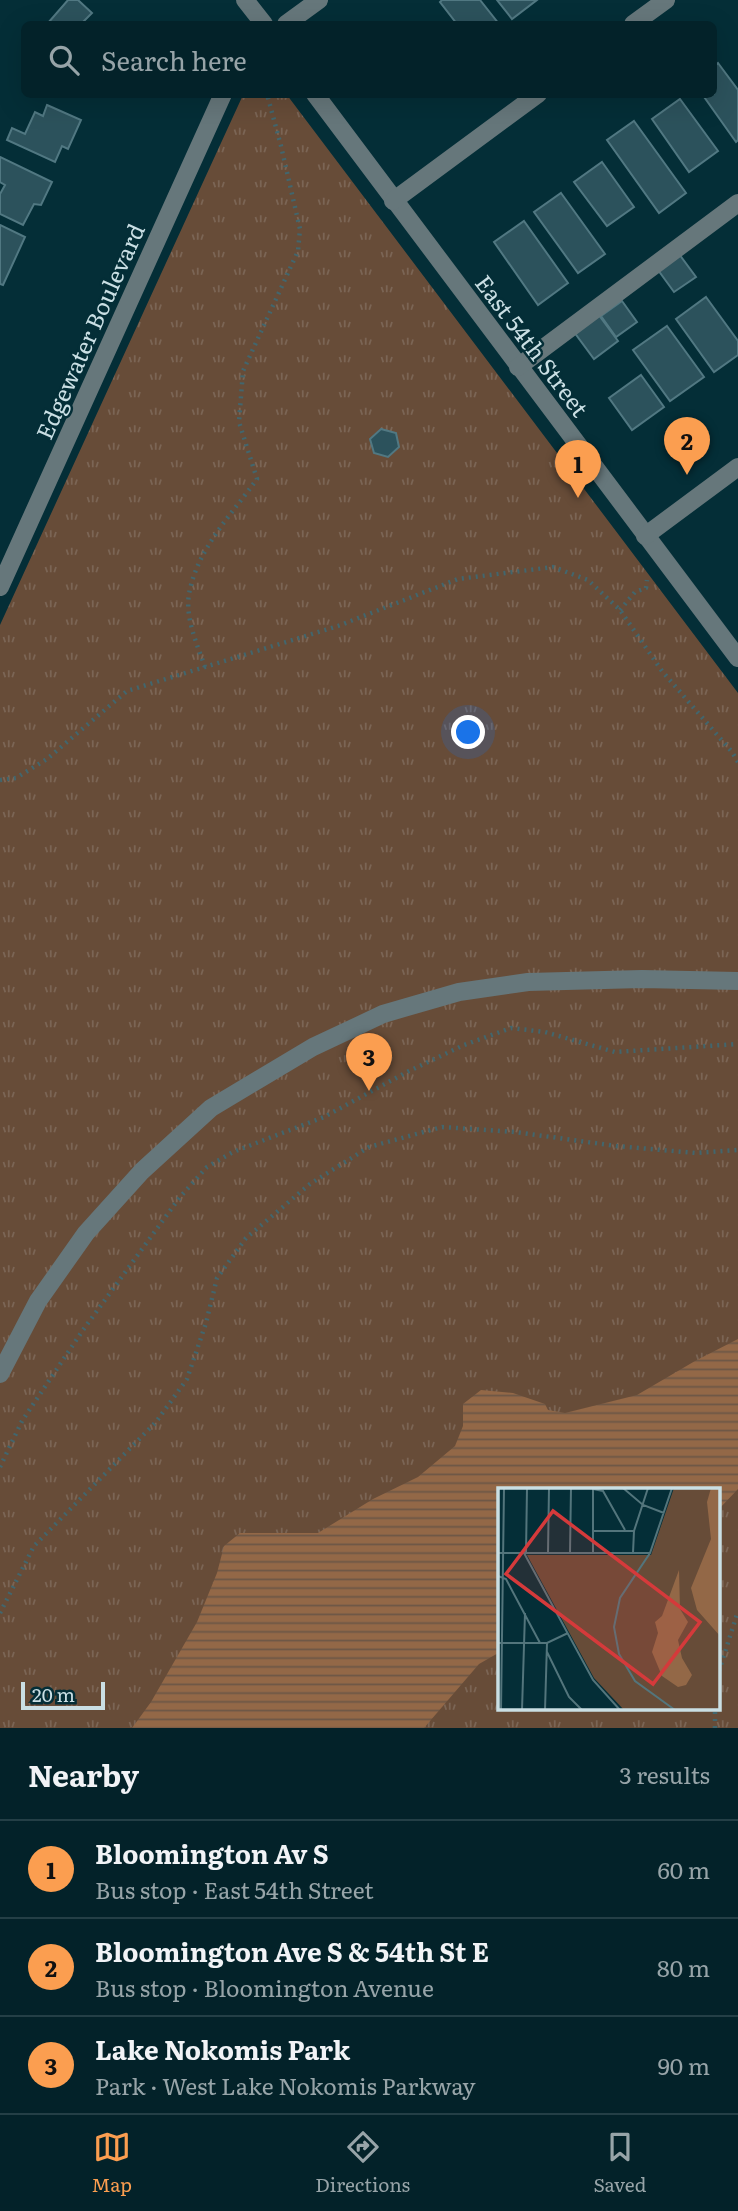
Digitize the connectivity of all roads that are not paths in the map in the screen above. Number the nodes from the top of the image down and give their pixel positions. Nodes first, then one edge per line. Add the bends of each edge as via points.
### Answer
1 (245, 0) edge
2 (319, 0) edge
3 (666, 0) edge
4 (258, 21) edge
5 (290, 21) edge
6 (637, 21) edge
7 (221, 98) edge
8 (318, 98) edge
9 (533, 98) edge
10 (393, 201) junction
11 (738, 203) edge
12 (518, 367) junction
13 (738, 467) edge
14 (645, 536) junction
15 (0, 587) edge
16 (738, 658) edge
17 (738, 981) edge
18 (0, 1374) edge

1 - 4 street
2 - 5 street
3 - 6 street
7 - 15 street, Edgewater Boulevard
8 - 10 street, East 54th Street
9 - 10 street
10 - 12 street, East 54th Street
11 - 12 street
12 - 14 street, East 54th Street
13 - 14 street
14 - 16 street, East 54th Street
17 - 18 street via 528,982 459,992 383,1014 313,1047 211,1108 142,1171 86,1233 38,1301

